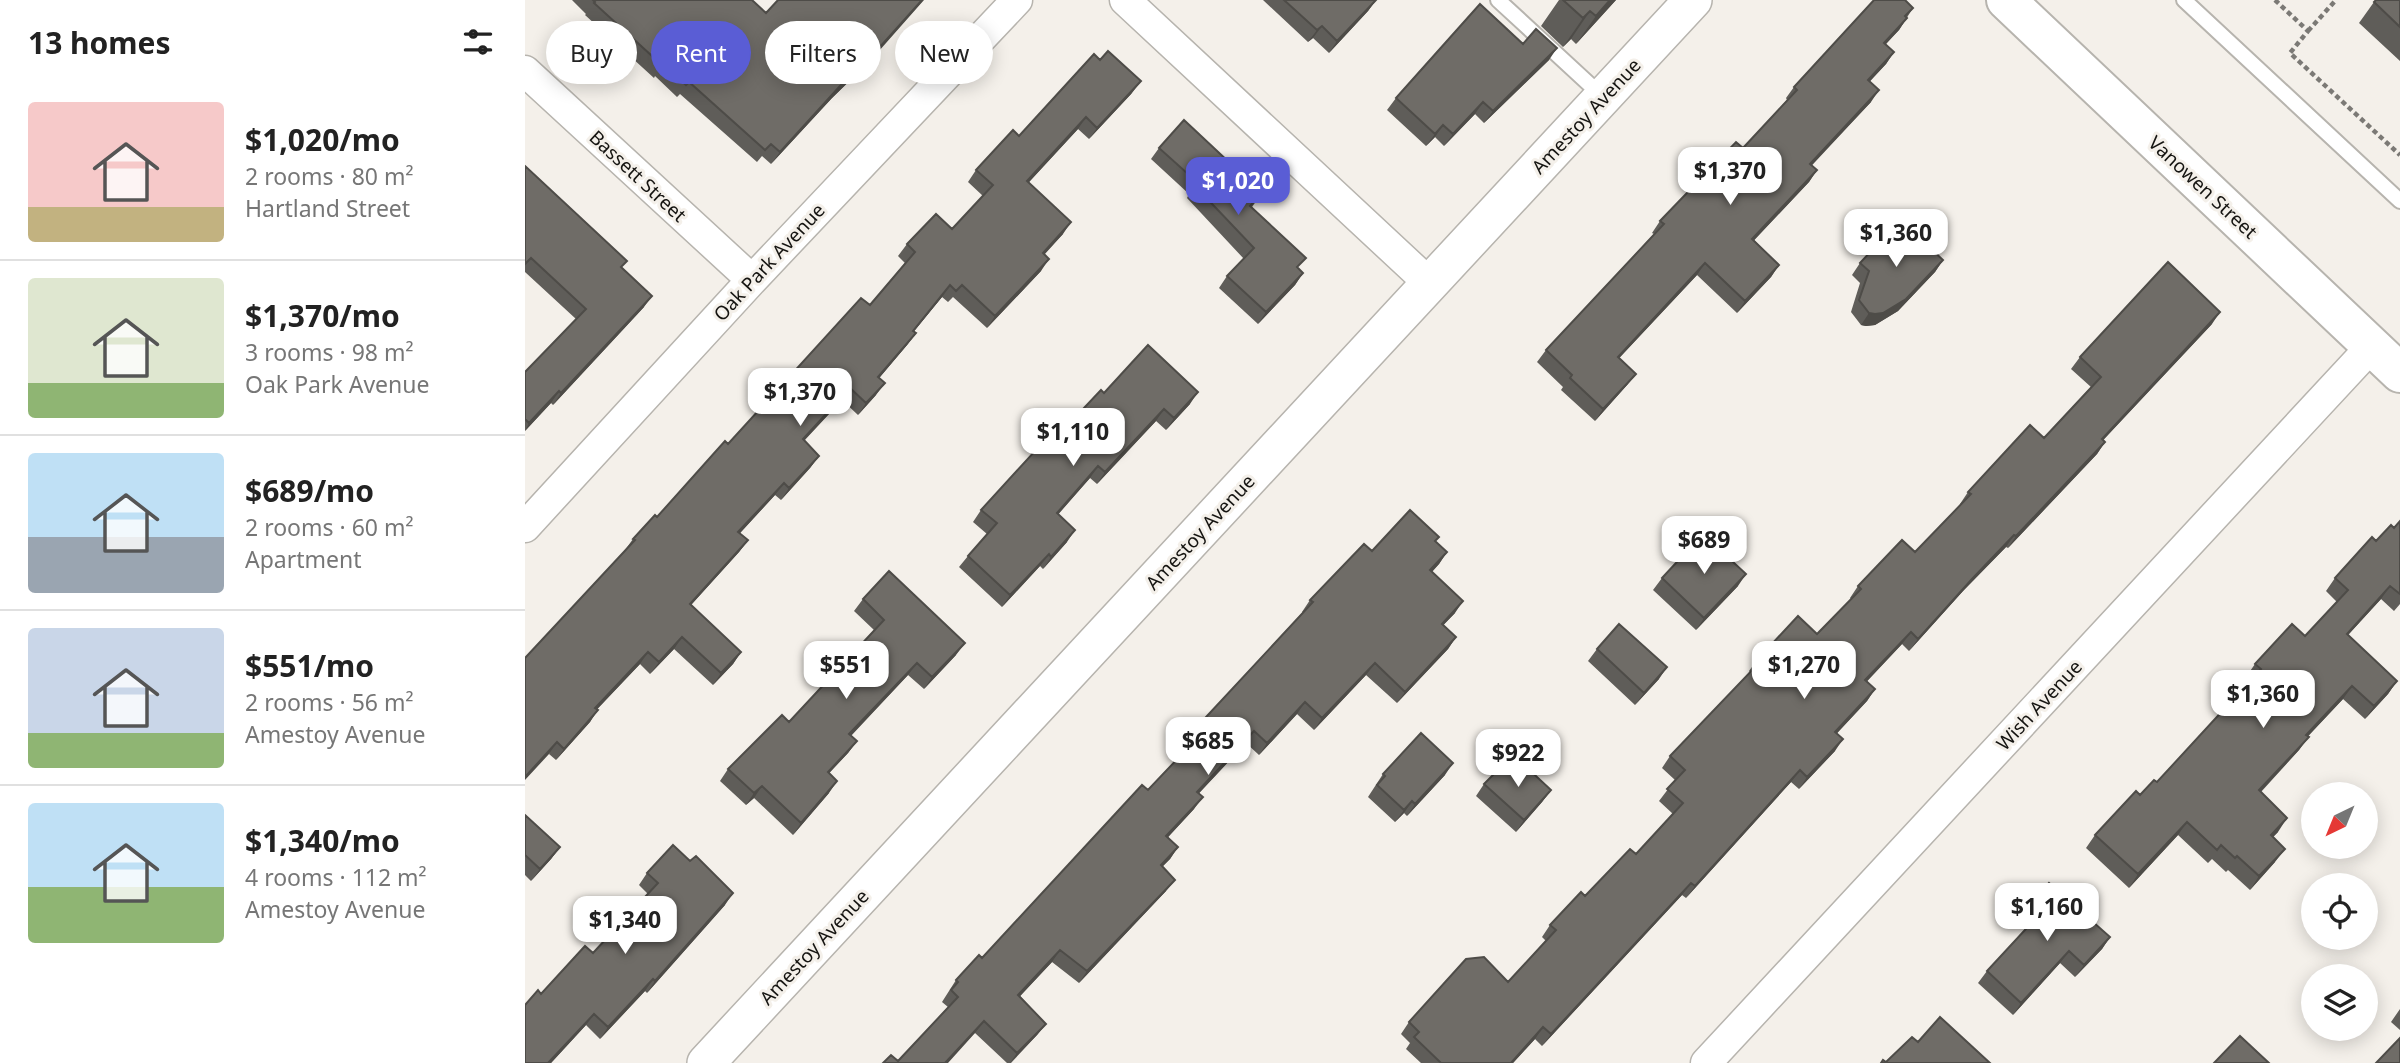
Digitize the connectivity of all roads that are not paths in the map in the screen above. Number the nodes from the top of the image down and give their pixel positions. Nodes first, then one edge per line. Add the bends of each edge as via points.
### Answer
1 (1017, 0) edge
2 (1125, 0) edge
3 (1498, 0) edge
4 (1693, 0) edge
5 (2006, 0) edge
6 (2183, 0) edge
7 (525, 71) edge
8 (1603, 97) junction
9 (2400, 201) edge
10 (752, 280) junction
11 (1430, 284) junction
12 (2372, 346) junction
13 (2400, 373) edge
14 (525, 527) edge
15 (706, 1063) edge
16 (1706, 1063) edge

1 - 10 street, Oak Park Avenue
2 - 11 street
3 - 8 lane
4 - 8 street, Amestoy Avenue
5 - 12 main road, Vanowen Street
6 - 9 lane
7 - 10 street, Bassett Street
8 - 11 street, Amestoy Avenue
10 - 14 street, Oak Park Avenue
11 - 15 street, Amestoy Avenue
12 - 13 main road, Vanowen Street
12 - 16 street, Wish Avenue

